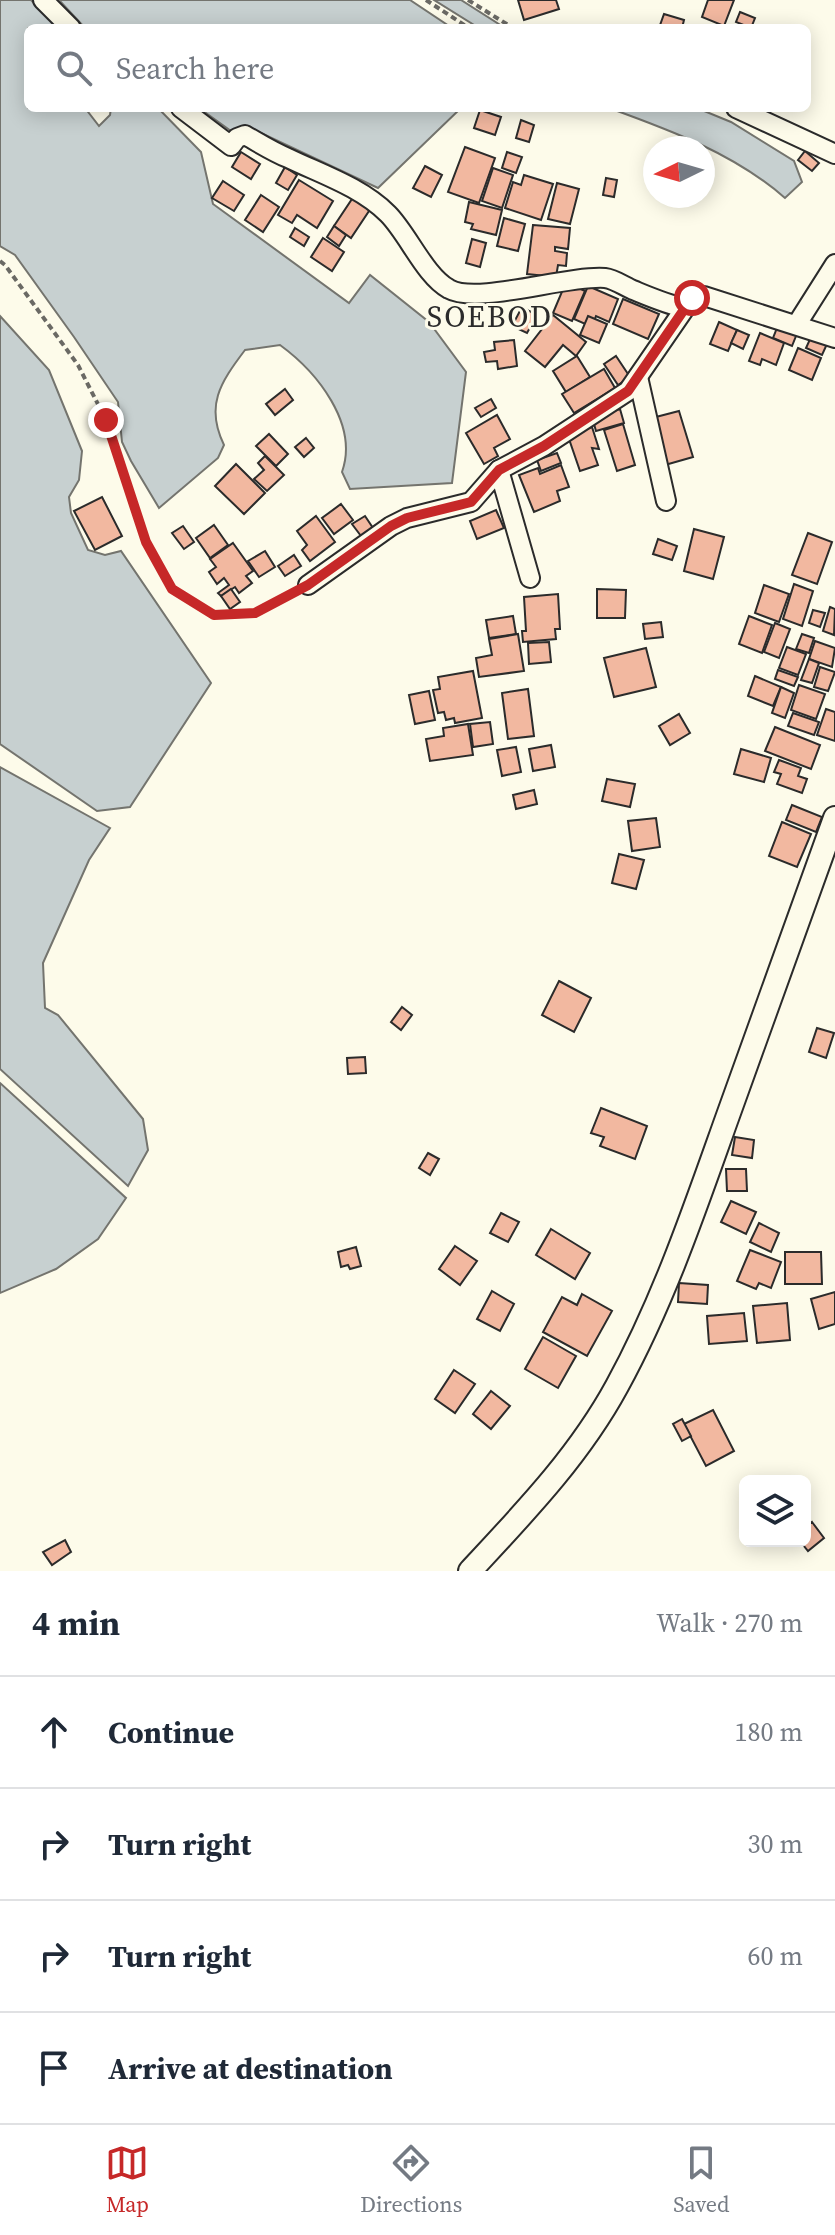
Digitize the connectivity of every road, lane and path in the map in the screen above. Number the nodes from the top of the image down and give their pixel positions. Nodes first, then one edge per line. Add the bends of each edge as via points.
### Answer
1 (43, 0) edge
2 (426, 0) edge
3 (468, 0) edge
4 (67, 24) edge
5 (463, 24) edge
6 (507, 24) edge
7 (186, 112) edge
8 (745, 112) edge
9 (835, 154) edge
10 (0, 261) edge
11 (835, 264) edge
12 (684, 308) junction
13 (797, 324) junction
14 (835, 338) edge
15 (638, 377) junction
16 (499, 470) junction
17 (666, 501) dead end
18 (530, 578) dead end
19 (308, 585) joint
20 (835, 818) edge
21 (470, 1571) edge

1 - 4 street
2 - 5 path
3 - 6 path
7 - 12 street via 231,146 245,135 369,199 387,213 448,289 480,294 607,278
8 - 9 street
10 - 19 path via 85,379 106,420 146,542 172,589 214,615 255,613
11 - 13 street
12 - 13 street via 692,298 704,296
12 - 15 street
13 - 14 street
15 - 16 street via 628,391
15 - 17 street
16 - 18 street
16 - 19 street via 471,502 391,526
20 - 21 street via 692,1217 642,1335 617,1386 552,1482

